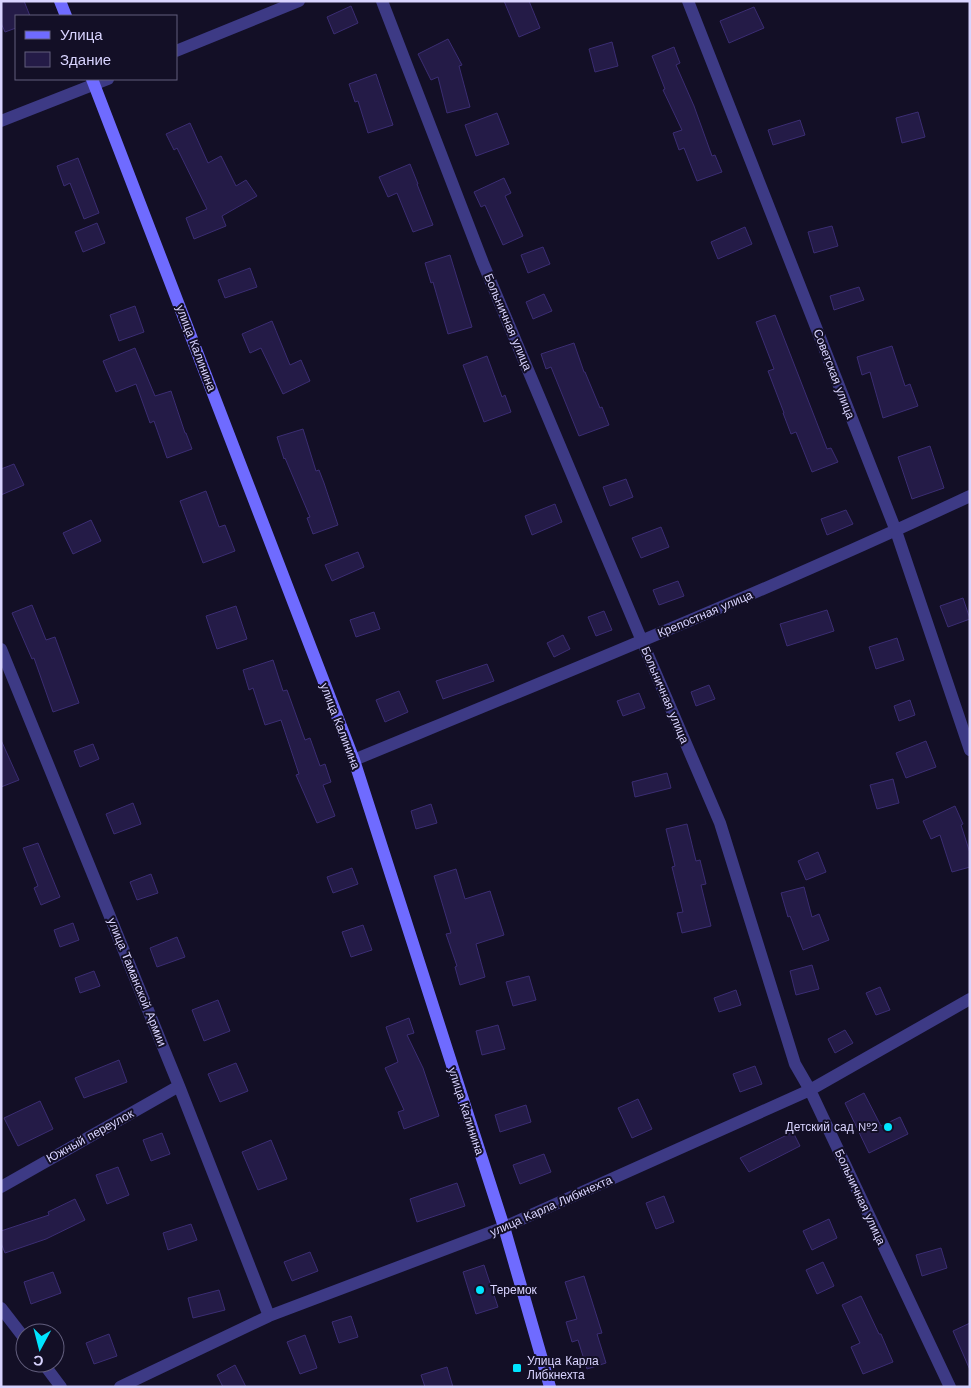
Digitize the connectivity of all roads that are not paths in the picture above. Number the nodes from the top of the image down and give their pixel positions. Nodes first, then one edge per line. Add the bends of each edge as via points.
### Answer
1 (60, 1) edge
2 (299, 1) edge
3 (382, 1) edge
4 (688, 1) edge
5 (66, 15) edge
6 (178, 50) edge
7 (94, 82) edge
8 (1, 121) edge
9 (970, 496) edge
10 (896, 531) junction
11 (642, 641) junction
12 (1, 649) edge
13 (970, 750) edge
14 (354, 760) junction
15 (970, 999) edge
16 (179, 1086) junction
17 (810, 1090) junction
18 (1, 1187) edge
19 (504, 1227) junction
20 (1, 1308) edge
21 (269, 1316) junction
22 (15, 1326) edge
23 (50, 1373) edge
24 (61, 1387) edge
25 (120, 1387) edge
26 (550, 1387) edge
27 (950, 1387) edge

1 - 5 street
2 - 6 street
3 - 11 street, Больничная улица via 483,263
4 - 10 street, Советская улица
7 - 8 street
7 - 14 street, улица Калинина
9 - 10 street, Крепостная улица
10 - 11 street, Крепостная улица
10 - 13 street, Советская улица
11 - 14 street, Крепостная улица
11 - 17 street, Больничная улица via 720,823 795,1064
12 - 16 street, улица Таманской Армии
14 - 19 street, улица Калинина
15 - 17 street, улица Карла Либкнехта
16 - 18 street, Южный переулок
16 - 21 street, улица Таманской Армии
17 - 19 street, улица Карла Либкнехта
17 - 27 street, Больничная улица
19 - 21 street, улица Карла Либкнехта
19 - 26 street, улица Калинина
20 - 22 street
21 - 25 street, улица Карла Либкнехта
23 - 24 street

